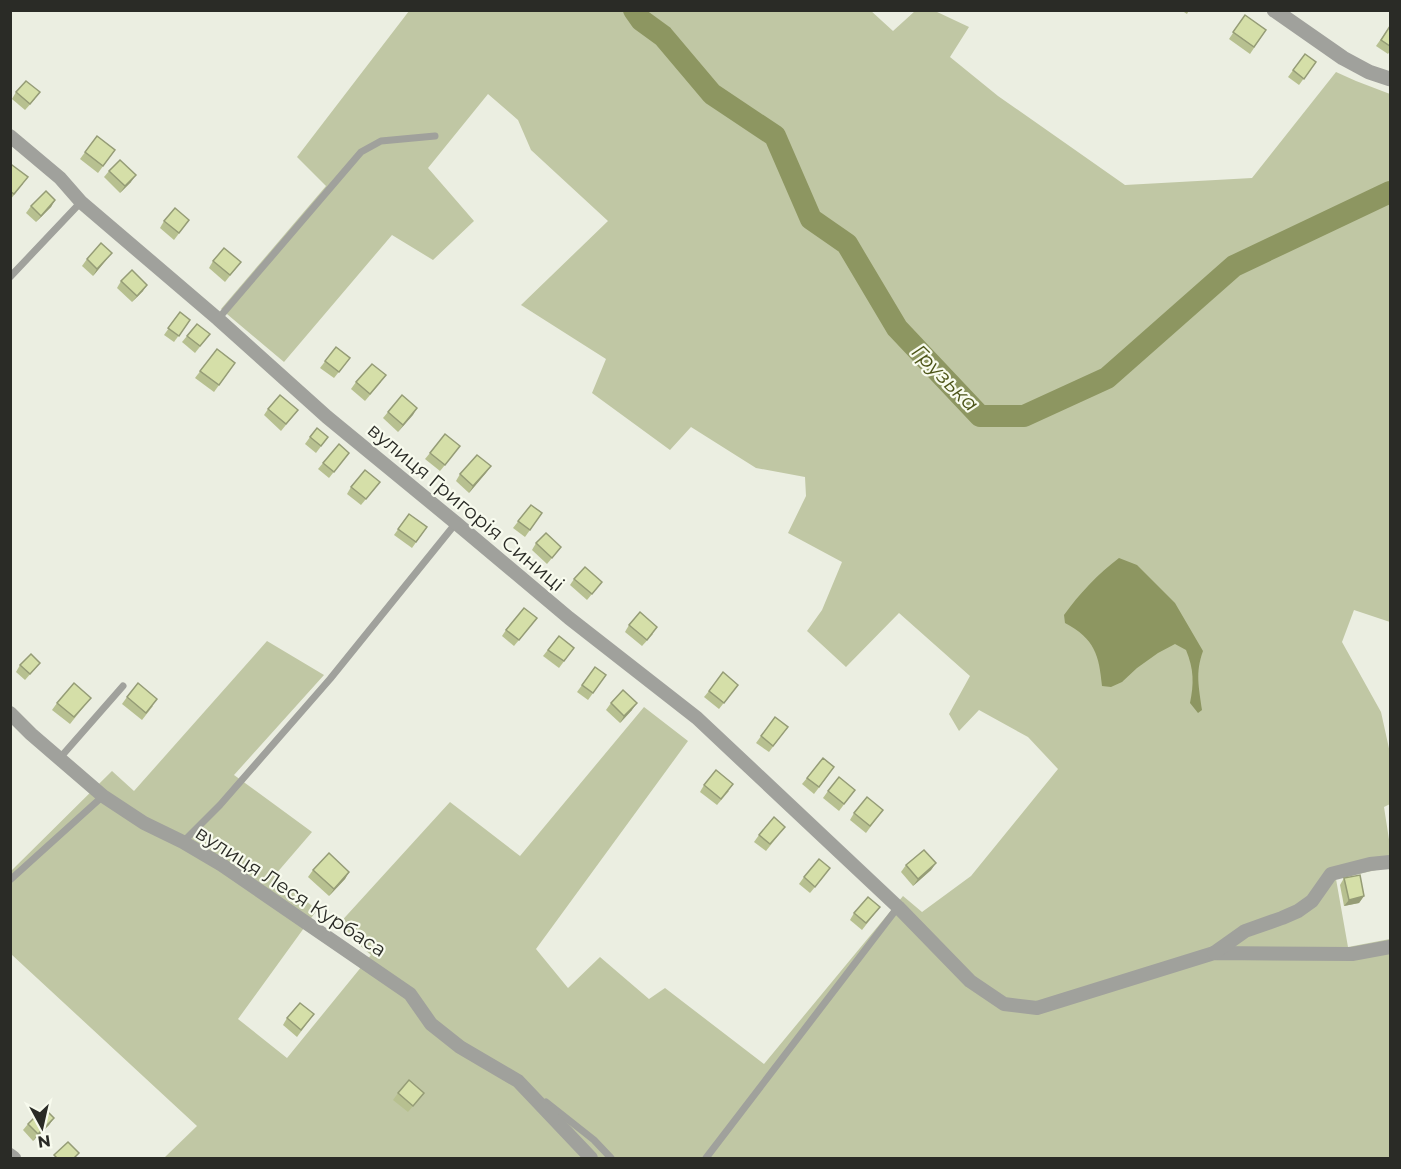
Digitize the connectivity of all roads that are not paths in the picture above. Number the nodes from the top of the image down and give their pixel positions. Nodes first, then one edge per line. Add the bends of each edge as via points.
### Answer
1 (1274, 10) edge
2 (1390, 79) edge
3 (10, 136) edge
4 (435, 136) dead end
5 (81, 202) junction
6 (10, 277) edge
7 (218, 319) junction
8 (456, 523) junction
9 (123, 687) dead end
10 (10, 713) edge
11 (59, 759) junction
12 (103, 796) junction
13 (183, 842) junction
14 (1390, 862) edge
15 (10, 880) edge
16 (898, 907) junction
17 (1390, 947) edge
18 (1214, 953) junction
19 (518, 1081) junction
20 (10, 1155) edge
21 (14, 1158) edge
22 (591, 1158) edge
23 (611, 1158) edge
24 (706, 1158) edge

1 - 2 street via 1343,58
3 - 5 street, вулиця Григорія Синиці via 60,178
4 - 7 lane via 381,141 361,152
5 - 6 lane
5 - 7 street, вулиця Григорія Синиці
7 - 8 street, вулиця Григорія Синиці via 327,417
8 - 13 lane via 330,679
8 - 16 street, вулиця Григорія Синиці via 697,718
9 - 11 lane
10 - 11 street, вулиця Леся Курбаса
11 - 12 street, вулиця Леся Курбаса
12 - 13 street, вулиця Леся Курбаса
12 - 15 lane
13 - 19 street, вулиця Леся Курбаса via 410,994 431,1024 460,1047
14 - 18 street via 1331,874 1312,901 1282,918 1245,931
16 - 18 street, вулиця Григорія Синиці via 970,981 1004,1004 1037,1008
16 - 24 lane
17 - 18 street via 1352,954
19 - 22 street, вулиця Леся Курбаса
19 - 23 lane via 594,1140
20 - 21 street

